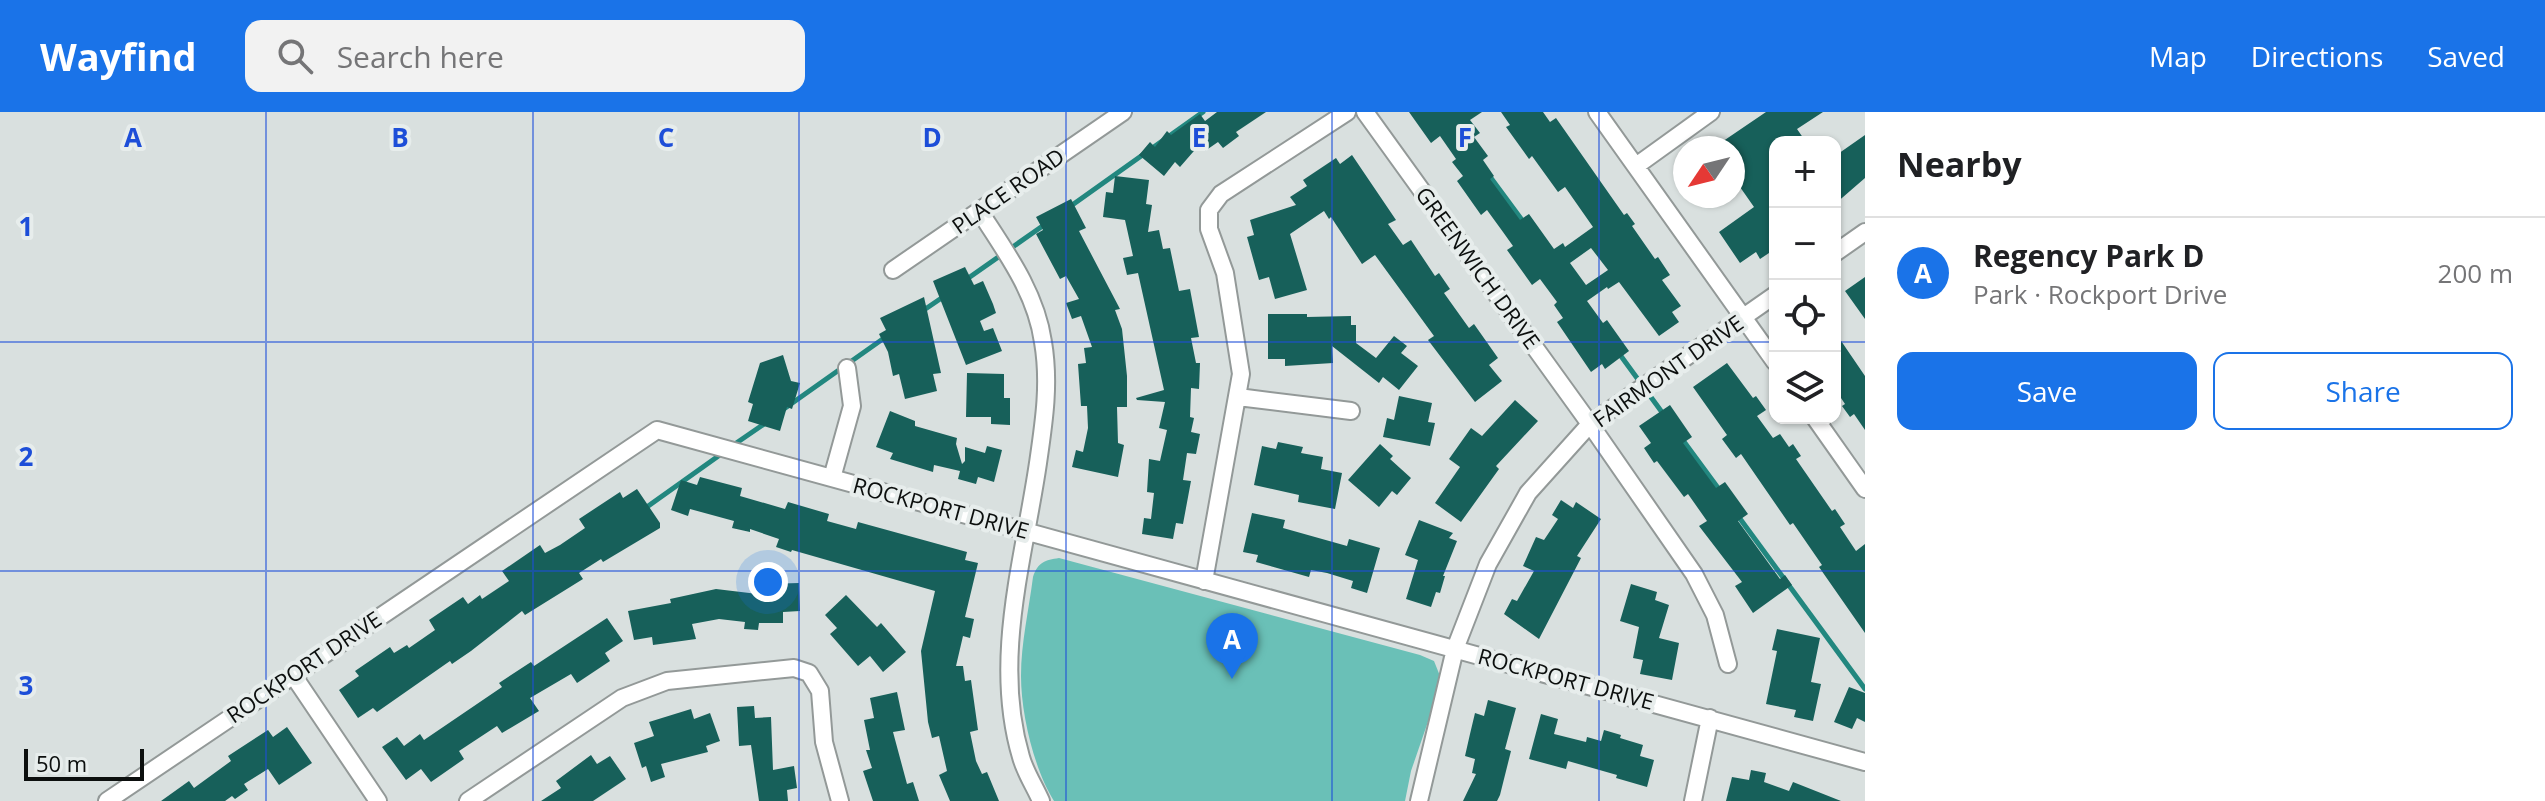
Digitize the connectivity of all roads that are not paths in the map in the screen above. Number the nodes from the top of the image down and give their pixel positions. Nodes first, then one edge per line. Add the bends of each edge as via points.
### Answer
1 (1123, 112) edge
2 (1347, 112) edge
3 (1365, 112) edge
4 (1597, 112) edge
5 (1711, 112) edge
6 (1636, 166) junction
7 (980, 212) junction
8 (1865, 232) edge
9 (1841, 249) edge
10 (893, 270) dead end
11 (1769, 299) edge
12 (1743, 317) junction
13 (1769, 354) edge
14 (847, 368) dead end
15 (1238, 397) junction
16 (1351, 411) dead end
17 (1590, 424) junction
18 (1819, 424) edge
19 (832, 478) junction
20 (1865, 489) edge
21 (1028, 532) junction
22 (1204, 581) junction
23 (1455, 649) junction
24 (1728, 664) dead end
25 (293, 675) junction
26 (1710, 718) junction
27 (1865, 762) edge
28 (107, 801) edge
29 (378, 801) edge
30 (468, 801) edge
31 (840, 801) edge
32 (1041, 801) edge
33 (1419, 801) edge
34 (1693, 801) edge

1 - 7 street, PLACE ROAD
2 - 15 street via 1221,194 1209,210 1241,374
3 - 17 street, GREENWICH DRIVE
4 - 6 street
5 - 6 street
6 - 12 street
7 - 10 street, PLACE ROAD
7 - 21 street via 1021,275 1043,340 1048,397
8 - 9 street
11 - 12 street, FAIRMONT DRIVE
12 - 13 street
12 - 17 street, FAIRMONT DRIVE
14 - 19 street via 852,406
15 - 16 street
15 - 22 street
17 - 23 street, FAIRMONT DRIVE via 1528,493 1488,564
17 - 24 street, GREENWICH DRIVE via 1694,574 1715,615
18 - 20 street
19 - 21 street, ROCKPORT DRIVE
19 - 25 street, ROCKPORT DRIVE via 657,430
21 - 22 street, ROCKPORT DRIVE
21 - 32 street via 1009,636 1010,700 1021,758
22 - 23 street, ROCKPORT DRIVE
23 - 26 street, ROCKPORT DRIVE
23 - 33 street, FAIRMONT DRIVE
25 - 28 street, ROCKPORT DRIVE
25 - 29 street
26 - 27 street, ROCKPORT DRIVE
26 - 34 street
30 - 31 street via 622,698 667,681 794,668 809,673 820,691 824,742

